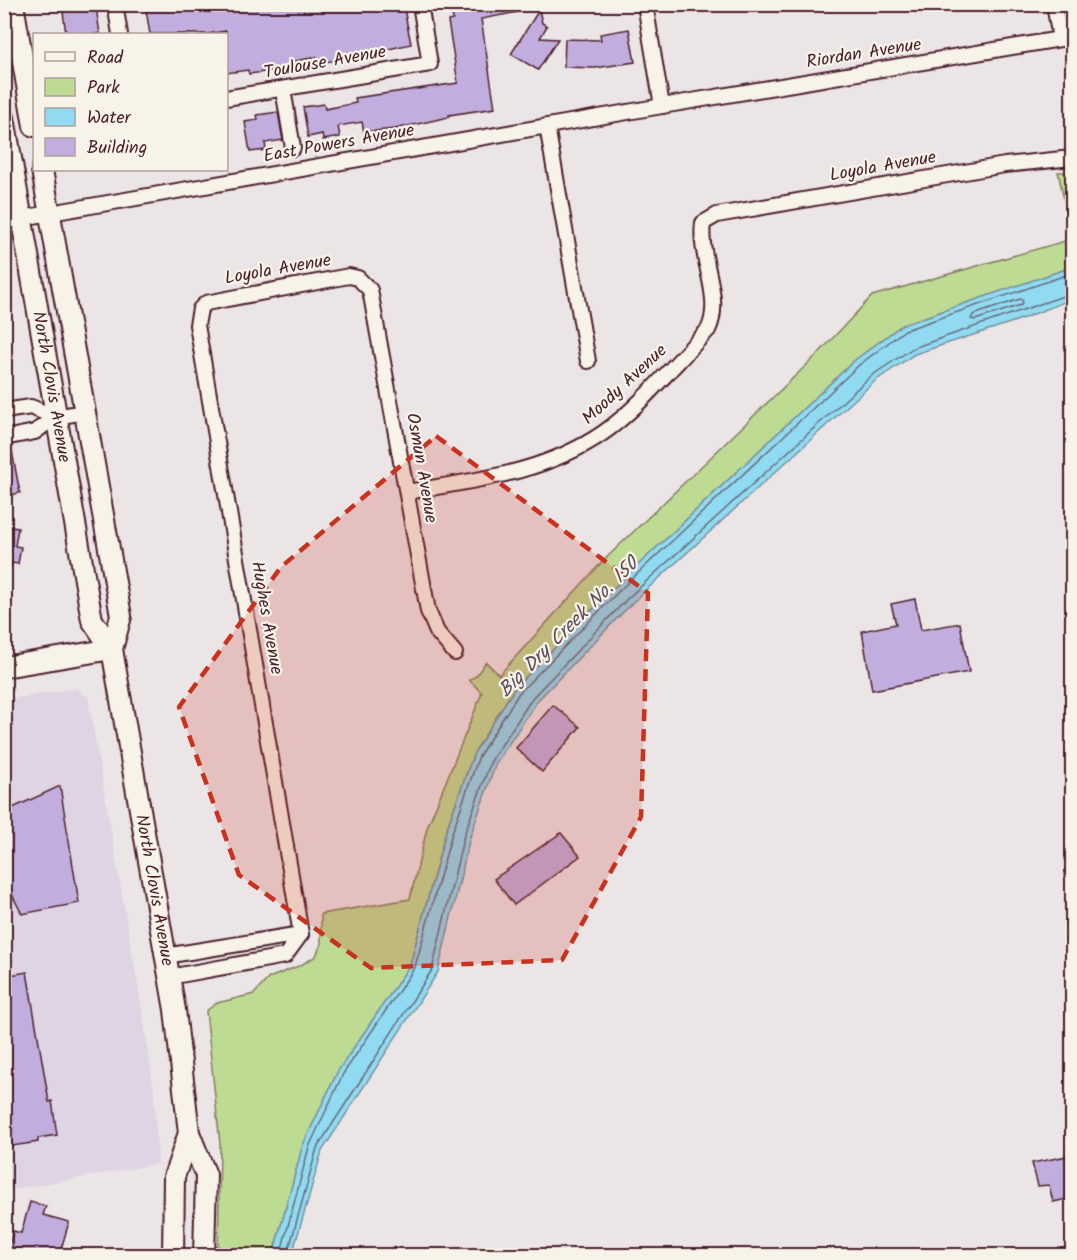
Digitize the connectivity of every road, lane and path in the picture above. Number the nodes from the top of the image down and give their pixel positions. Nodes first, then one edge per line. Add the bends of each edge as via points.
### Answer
1 (13, 4) edge
2 (115, 4) edge
3 (420, 4) edge
4 (645, 4) edge
5 (1054, 4) edge
6 (120, 33) edge
7 (1066, 38) edge
8 (283, 89) junction
9 (228, 98) edge
10 (662, 106) junction
11 (4, 118) edge
12 (33, 120) edge
13 (547, 126) junction
14 (293, 148) dead end
15 (1072, 158) edge
16 (42, 171) edge
17 (50, 213) junction
18 (22, 218) junction
19 (364, 283) joint
20 (200, 309) joint
21 (714, 318) joint
22 (588, 361) dead end
23 (4, 411) edge
24 (85, 412) junction
25 (55, 417) junction
26 (4, 438) edge
27 (407, 492) junction
28 (112, 649) junction
29 (455, 653) dead end
30 (4, 667) edge
31 (301, 933) junction
32 (165, 956) junction
33 (169, 977) junction
34 (189, 1133) junction
35 (173, 1256) edge
36 (204, 1256) edge

1 - 12 main road
2 - 6 street
3 - 8 street, Toulouse Avenue via 430,64
4 - 10 street
5 - 7 street
7 - 10 street, Riordan Avenue
8 - 9 street, Toulouse Avenue
8 - 14 street
10 - 13 street, East Powers Avenue
11 - 18 main road, North Clovis Avenue
13 - 17 street, East Powers Avenue
13 - 22 street
15 - 21 street, Loyola Avenue via 1005,165 717,214 703,223 701,240
16 - 17 main road, North Clovis Avenue
17 - 18 street, East Powers Avenue
17 - 24 main road, North Clovis Avenue
18 - 25 main road, North Clovis Avenue
19 - 20 street, Loyola Avenue via 349,276 214,299
19 - 27 street, Osmun Avenue via 373,298
20 - 31 street, Hughes Avenue via 197,325
21 - 27 street, Moody Avenue via 708,330 622,417 586,444 508,475
23 - 25 street via 31,407
24 - 25 street
24 - 28 main road, North Clovis Avenue via 121,616
25 - 26 street via 35,432
25 - 28 main road, North Clovis Avenue via 92,621
27 - 29 street, Osmun Avenue via 428,611 437,632
28 - 30 main road
28 - 32 main road, North Clovis Avenue
31 - 32 street
31 - 33 street via 285,956
32 - 33 main road, North Clovis Avenue
33 - 34 main road, North Clovis Avenue
34 - 35 main road, North Clovis Avenue via 174,1177
34 - 36 main road, North Clovis Avenue via 206,1175

